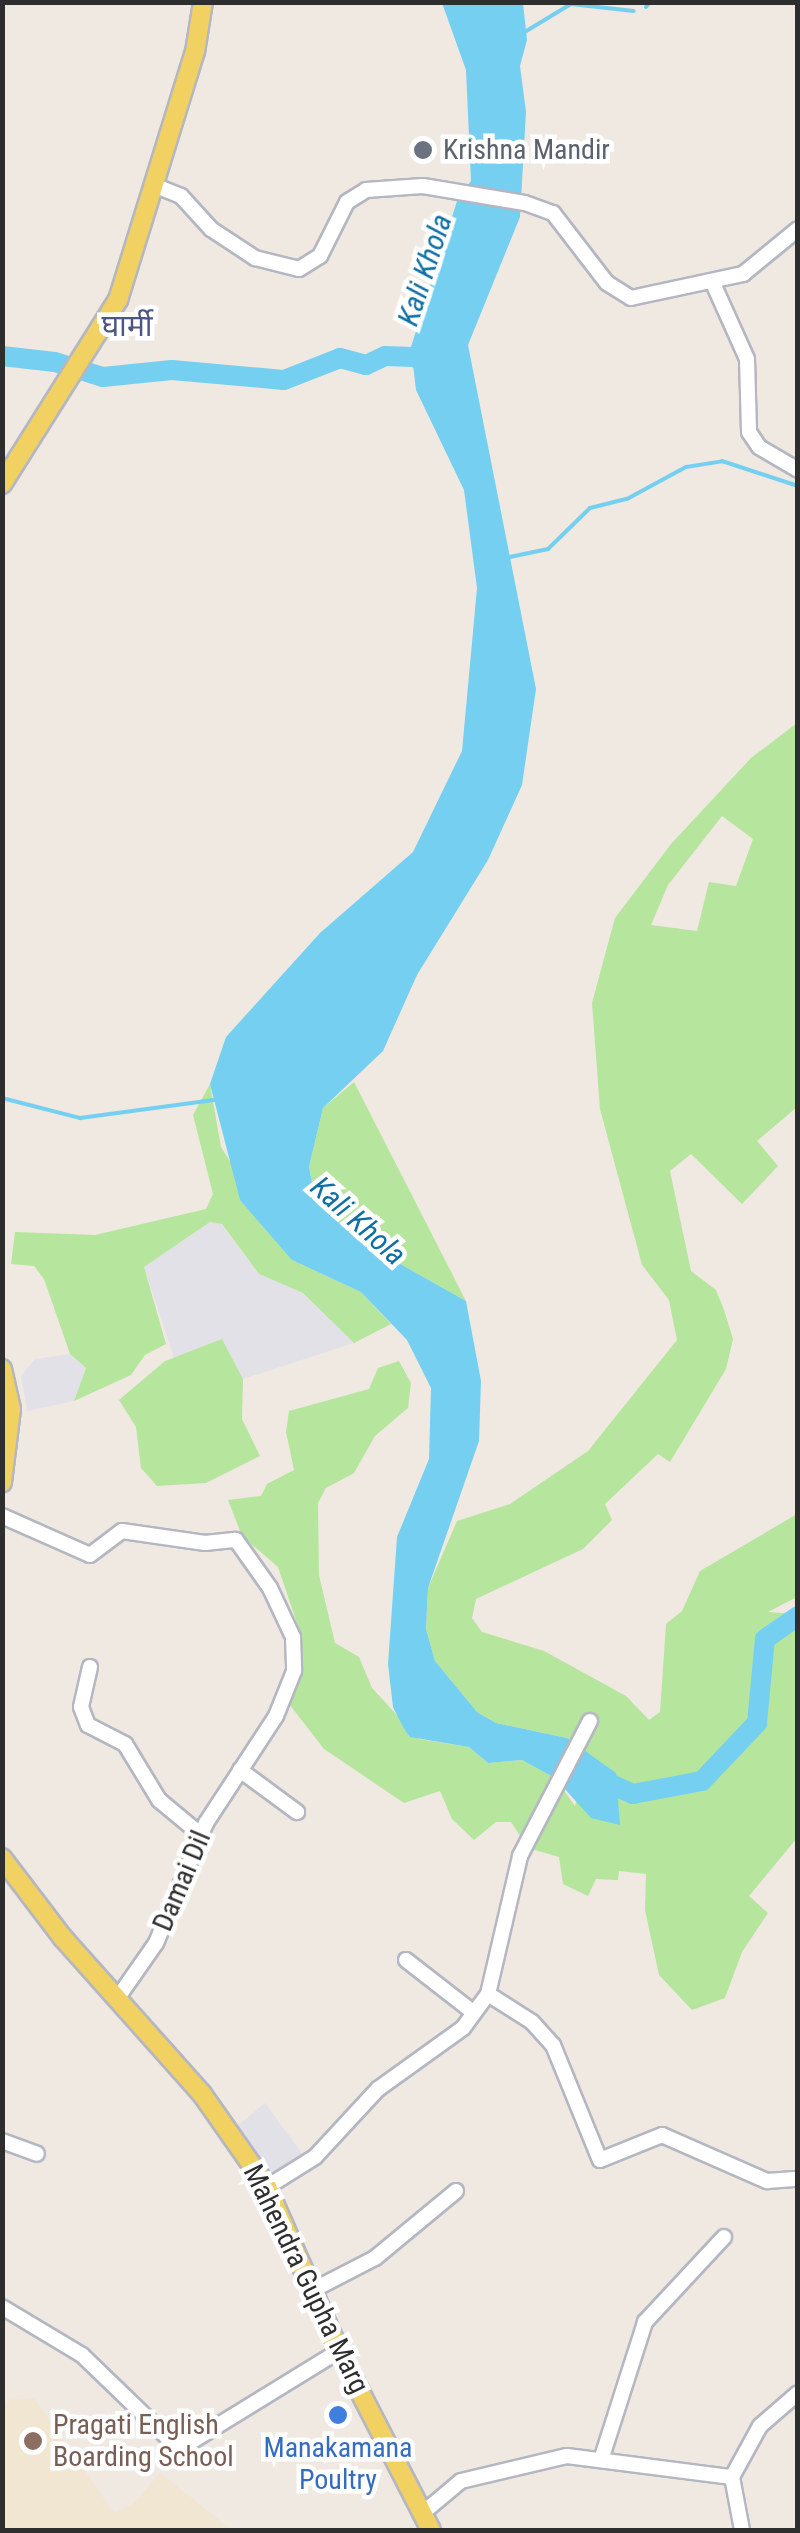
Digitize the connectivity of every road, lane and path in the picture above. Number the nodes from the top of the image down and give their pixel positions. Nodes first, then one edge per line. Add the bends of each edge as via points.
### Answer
1 (204, 2) edge
2 (156, 186) junction
3 (798, 229) edge
4 (712, 280) junction
5 (798, 470) edge
6 (2, 484) edge
7 (2, 1369) edge
8 (2, 1482) edge
9 (2, 1516) edge
10 (90, 1666) dead end
11 (590, 1721) dead end
12 (240, 1770) junction
13 (298, 1812) dead end
14 (200, 1834) junction
15 (5, 1866) edge
16 (406, 1960) dead end
17 (488, 1994) junction
18 (120, 1996) junction
19 (474, 2012) junction
20 (2, 2141) edge
21 (37, 2154) dead end
22 (797, 2178) edge
23 (267, 2187) junction
24 (456, 2192) dead end
25 (724, 2237) dead end
26 (313, 2290) junction
27 (2, 2307) edge
28 (339, 2351) junction
29 (798, 2392) edge
30 (602, 2457) junction
31 (732, 2478) junction
32 (424, 2512) junction
33 (432, 2530) edge
34 (742, 2530) edge

1 - 2 main road
2 - 4 street via 181,196 211,229 255,258 299,269 332,241 354,195 377,188 452,190 554,213 607,284 631,298
2 - 6 main road via 114,310
3 - 4 street via 764,261
4 - 5 street via 746,359 748,432 759,447
7 - 8 main road via 11,1409
9 - 12 street, Damai Dil via 90,1554 122,1531 205,1544 236,1540 293,1637 294,1671 276,1716
10 - 14 street via 81,1707 88,1725 125,1744 159,1800
11 - 17 street via 520,1856
12 - 13 street
12 - 14 street, Damai Dil
14 - 18 street, Damai Dil via 156,1943
15 - 18 main road, Mahendra Gupha Marg
16 - 19 street
17 - 19 street
17 - 22 street via 532,2022 553,2046 600,2160 662,2135 767,2181
18 - 23 main road, Mahendra Gupha Marg via 202,2094
19 - 23 street via 442,2046 378,2089 315,2158
20 - 21 street
23 - 26 main road, Mahendra Gupha Marg
24 - 26 street via 375,2258
25 - 30 street via 645,2322
26 - 28 main road, Mahendra Gupha Marg
27 - 28 street via 82,2354 166,2436 186,2445
28 - 32 main road, Mahendra Gupha Marg
29 - 31 street via 760,2426
30 - 31 street
30 - 32 street via 544,2459 475,2477 447,2488
31 - 34 street
32 - 33 main road, Mahendra Gupha Marg

